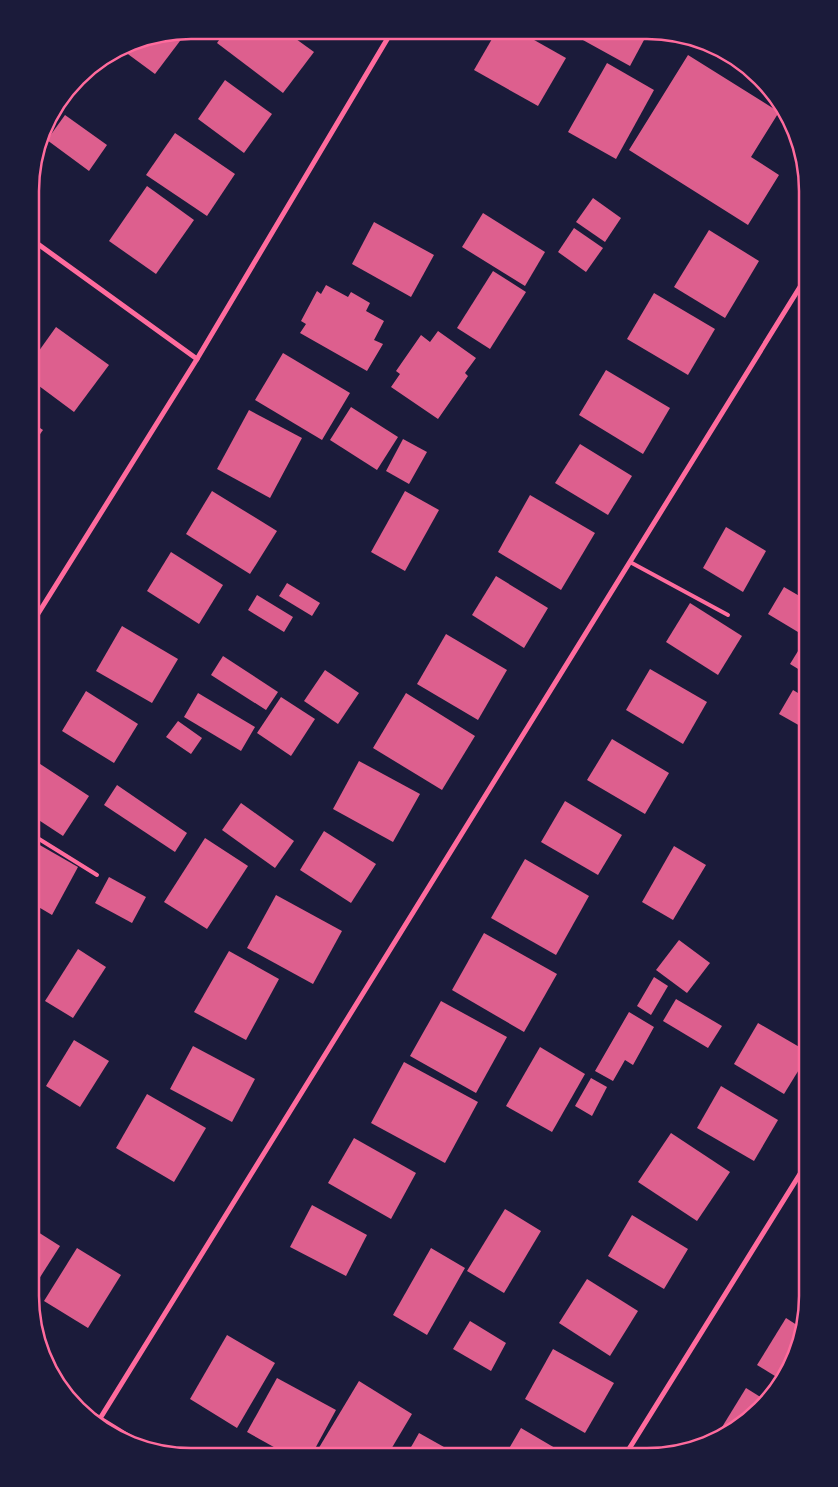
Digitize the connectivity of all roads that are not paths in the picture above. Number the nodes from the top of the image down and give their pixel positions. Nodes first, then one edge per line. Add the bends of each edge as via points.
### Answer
1 (387, 39) edge
2 (39, 245) edge
3 (799, 289) edge
4 (197, 359) junction
5 (630, 562) junction
6 (39, 611) edge
7 (728, 615) dead end
8 (39, 840) edge
9 (97, 875) dead end
10 (799, 1175) edge
11 (100, 1419) edge
12 (630, 1448) edge

1 - 4 street
2 - 4 street
3 - 5 street
4 - 6 street
5 - 7 lane
5 - 11 street
8 - 9 lane
10 - 12 street

